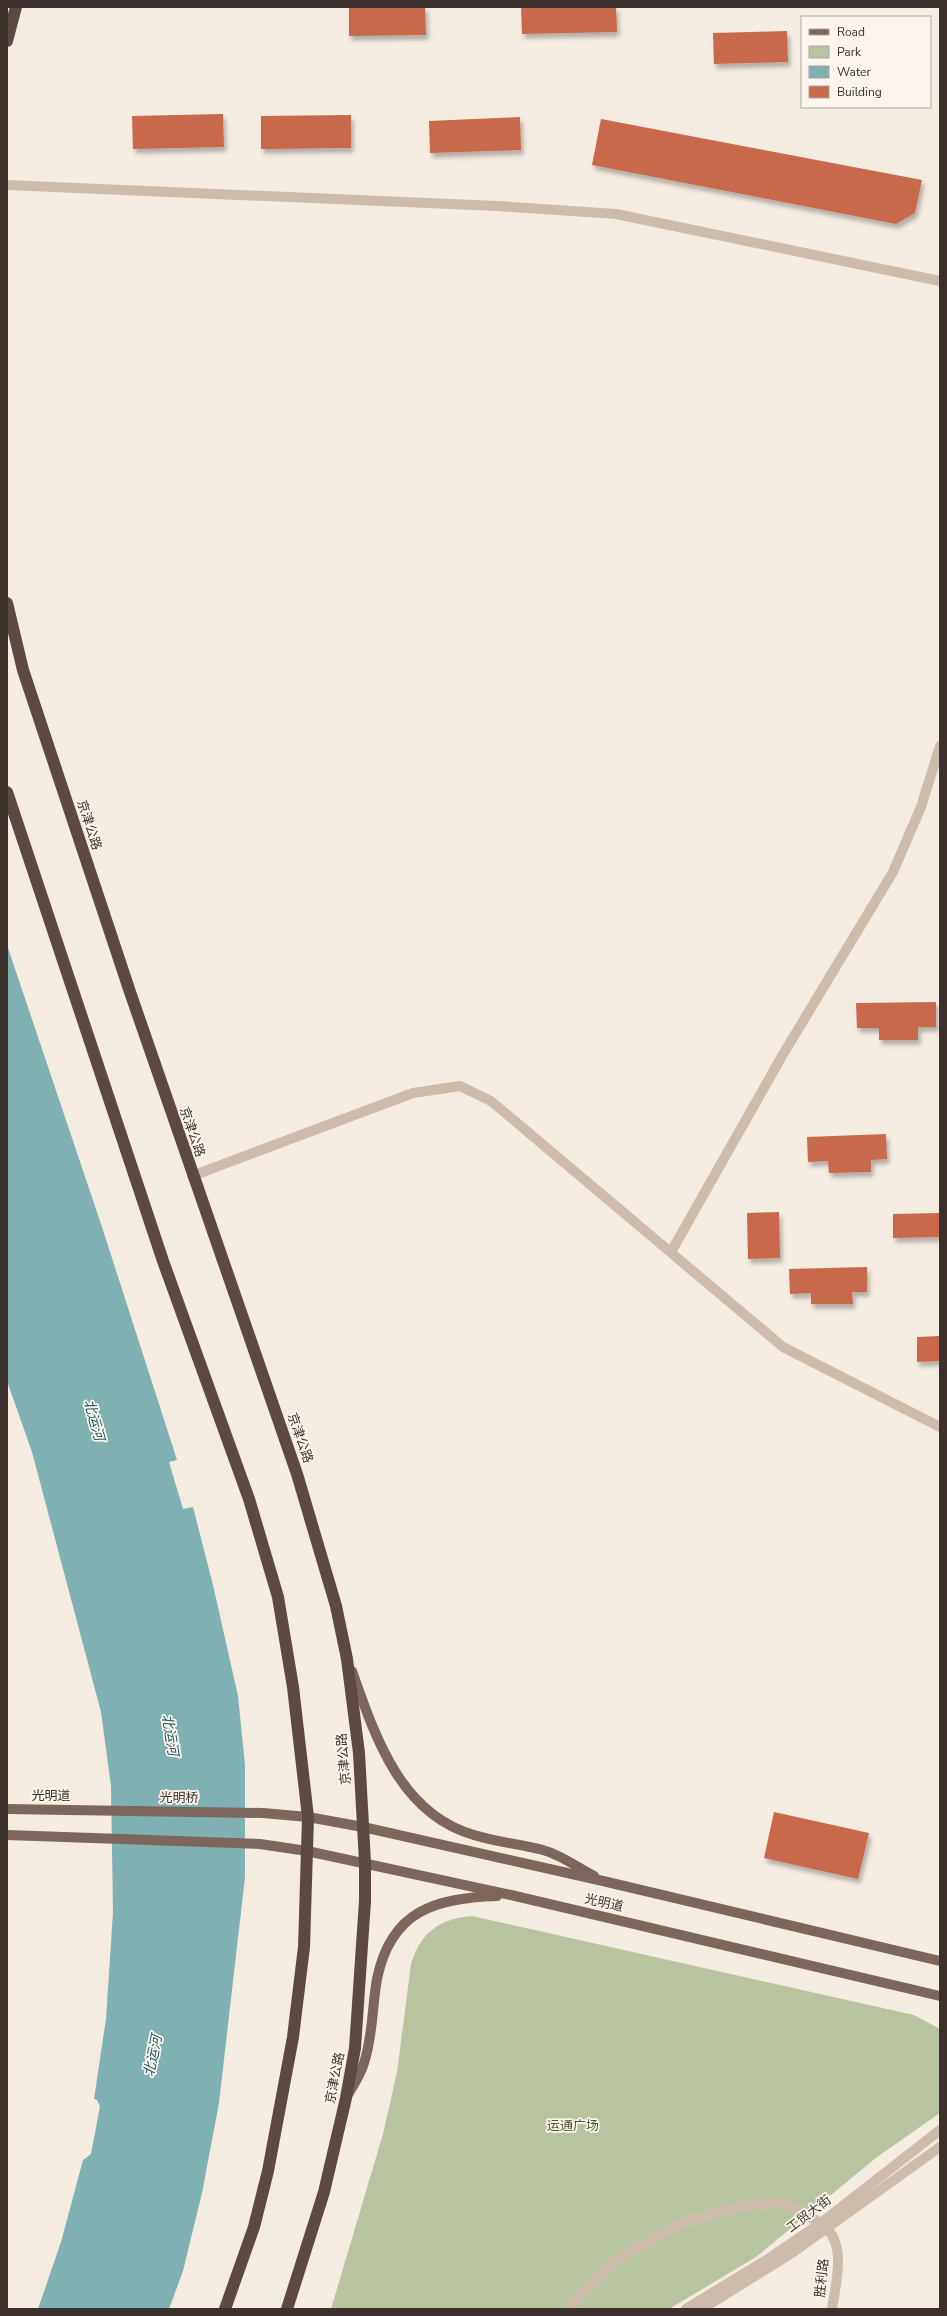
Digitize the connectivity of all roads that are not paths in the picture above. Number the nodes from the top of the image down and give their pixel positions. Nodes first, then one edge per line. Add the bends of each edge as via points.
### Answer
1 (16, 7) edge
2 (7, 41) edge
3 (7, 185) edge
4 (940, 281) edge
5 (7, 603) edge
6 (940, 746) edge
7 (7, 792) edge
8 (192, 1176) junction
9 (671, 1252) junction
10 (940, 1427) edge
11 (347, 1659) junction
12 (7, 1809) edge
13 (94, 1809) joint
14 (262, 1813) joint
15 (308, 1817) junction
16 (363, 1827) junction
17 (7, 1835) edge
18 (307, 1851) junction
19 (365, 1862) junction
20 (602, 1881) junction
21 (512, 1895) junction
22 (940, 1961) edge
23 (940, 1996) edge
24 (346, 2098) junction
25 (940, 2130) edge
26 (940, 2147) edge
27 (824, 2225) junction
28 (225, 2309) edge
29 (287, 2309) edge
30 (570, 2309) edge
31 (686, 2309) edge
32 (702, 2309) edge
33 (832, 2309) edge

1 - 2 highway
3 - 4 street via 497,206 616,214
5 - 8 highway, 京津公路 via 23,670
6 - 9 street via 921,807 893,872 782,1056
7 - 15 highway via 163,1261 249,1499 276,1589 293,1688
8 - 9 street via 413,1093 460,1086 490,1101
8 - 11 highway, 京津公路 via 262,1368 297,1474 336,1606
9 - 10 street via 783,1347
11 - 16 highway, 京津公路 via 359,1753
11 - 20 main road via 386,1756 411,1795 424,1808 449,1826 473,1835 543,1850 566,1859
12 - 13 main road, 光明道
13 - 14 main road, 光明桥
14 - 15 main road, 光明道
15 - 16 main road, 光明道
15 - 18 highway
16 - 19 highway, 京津公路
16 - 20 main road, 光明道
17 - 18 main road, 光明道 via 260,1844
18 - 19 main road, 光明道
18 - 28 highway via 304,1947 293,2037 280,2110 254,2226
19 - 21 main road, 光明道
19 - 24 highway, 京津公路 via 366,1901 355,2048
20 - 22 main road, 光明道
21 - 23 main road, 光明道
21 - 24 main road via 448,1900 427,1907 406,1922 394,1935 383,1956 377,1979 364,2065
24 - 29 highway, 京津公路 via 324,2192
25 - 27 street, 工贸大街
26 - 27 street, 工贸大街
27 - 30 street via 783,2203 745,2205 682,2223 622,2256 581,2293
27 - 31 street, 工贸大街
27 - 32 street, 工贸大街 via 792,2253
27 - 33 street, 胜利路 via 838,2255

